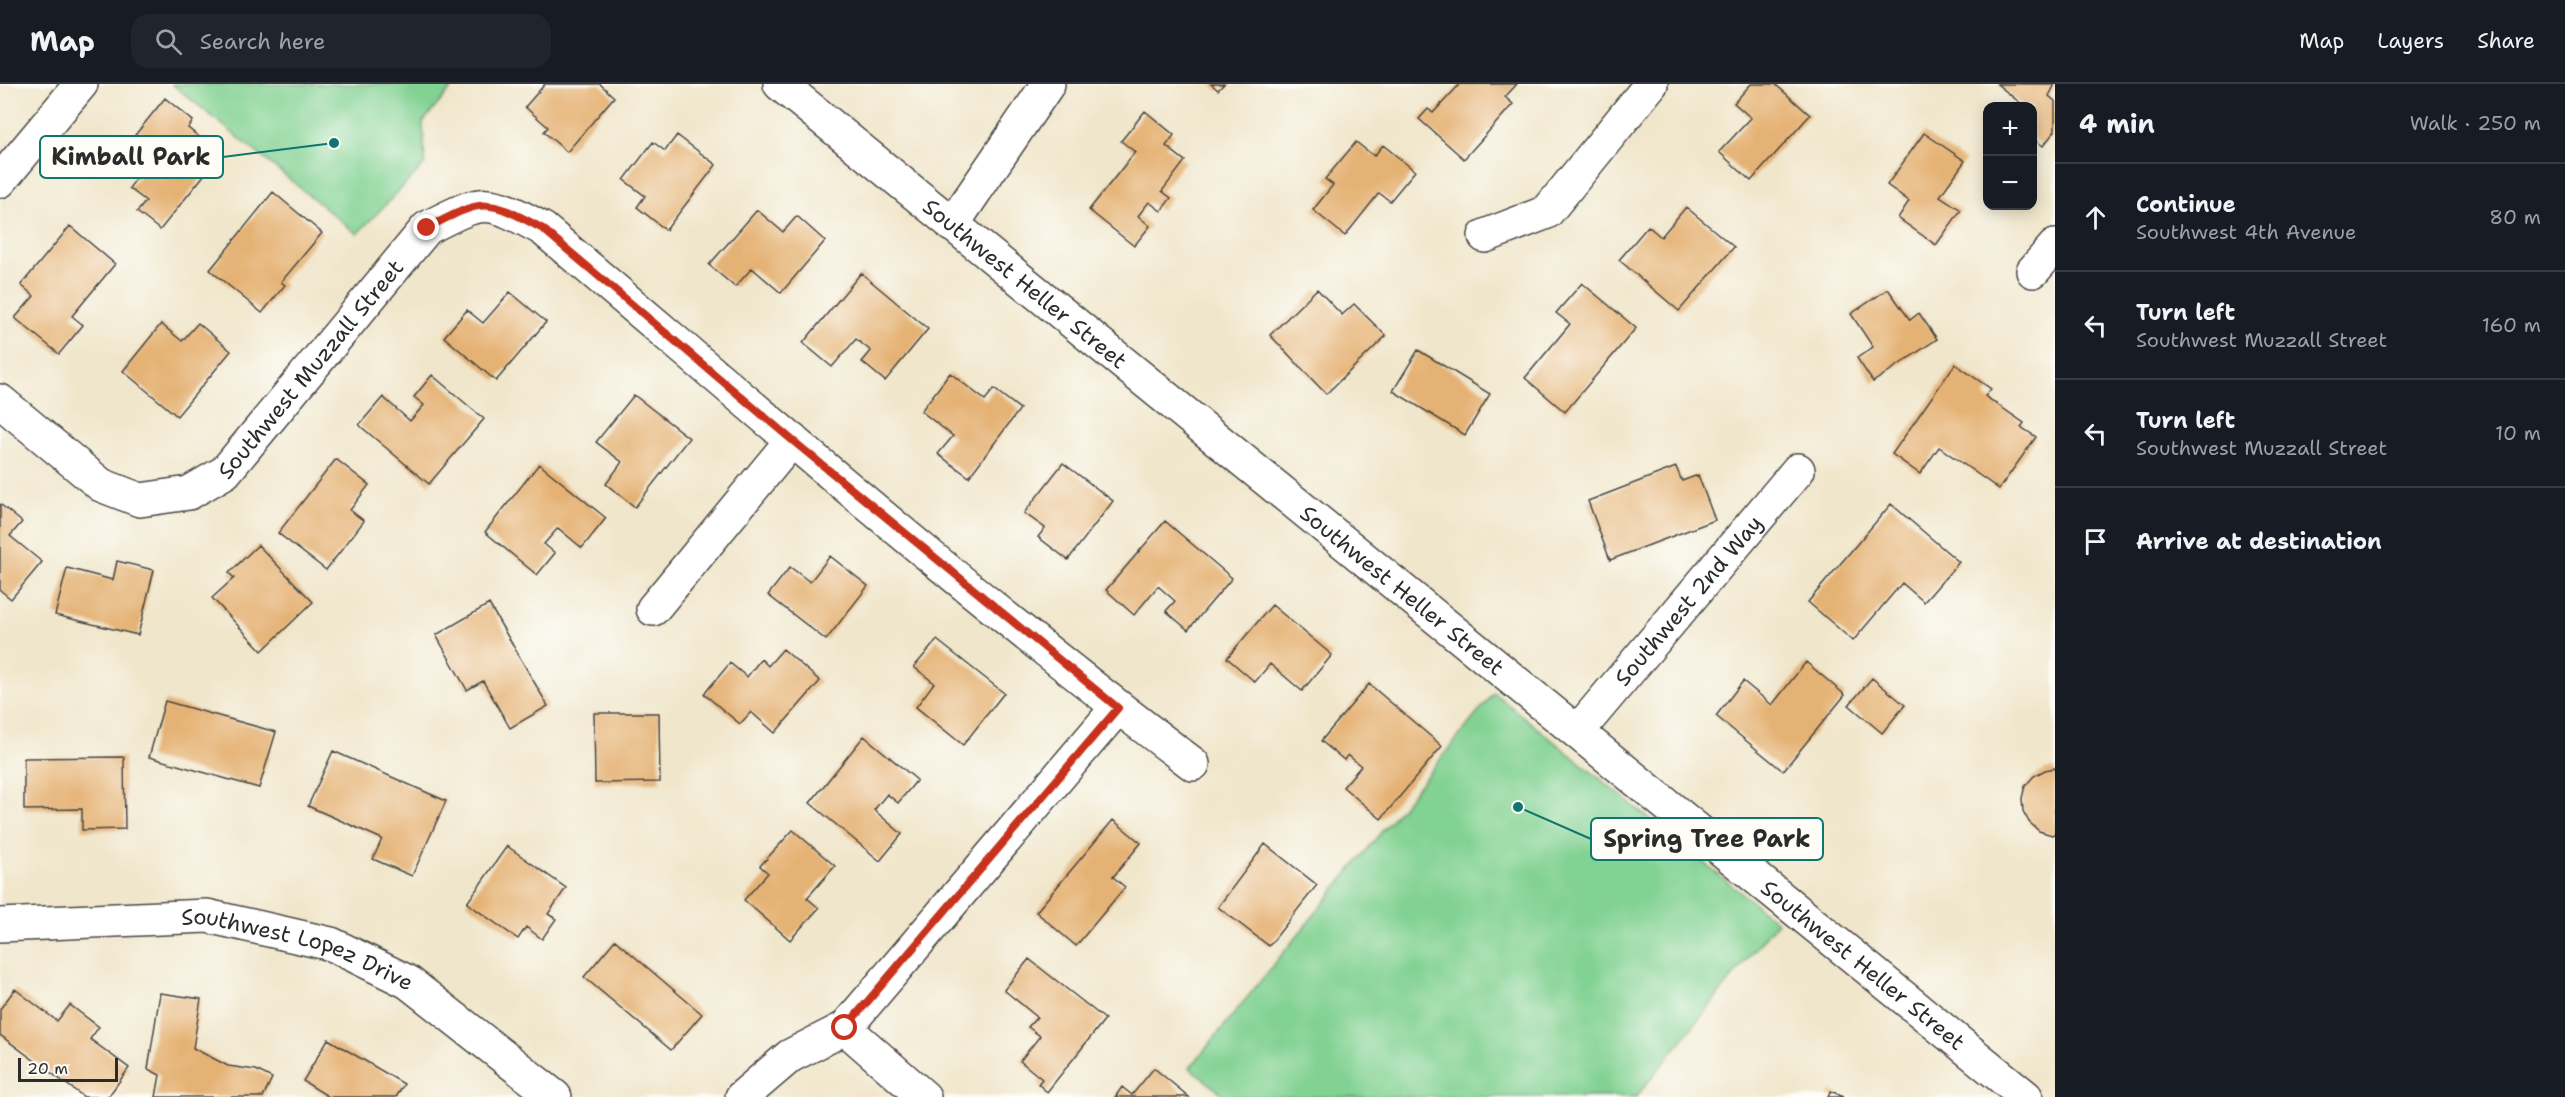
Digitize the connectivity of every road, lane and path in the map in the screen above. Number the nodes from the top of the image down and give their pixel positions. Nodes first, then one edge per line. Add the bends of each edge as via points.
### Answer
1 (81, 84) edge
2 (780, 84) edge
3 (1048, 84) edge
4 (1651, 84) edge
5 (0, 181) edge
6 (952, 225) junction
7 (1485, 236) dead end
8 (2055, 246) edge
9 (2033, 271) dead end
10 (0, 401) edge
11 (792, 440) junction
12 (1798, 470) dead end
13 (653, 609) dead end
14 (1118, 708) junction
15 (1578, 731) junction
16 (1193, 765) dead end
17 (0, 925) edge
18 (845, 1028) junction
19 (555, 1097) edge
20 (742, 1097) edge
21 (924, 1097) edge
22 (2026, 1097) edge

1 - 5 street
2 - 6 street, Southwest Heller Street
3 - 6 street
4 - 7 street via 1546,212
6 - 15 street, Southwest Heller Street
8 - 9 street
10 - 11 street, Southwest Muzzall Street via 101,485 140,500 189,494 225,472 427,228 463,209 486,203 543,229
11 - 13 street
11 - 14 street, Southwest Muzzall Street
12 - 15 street, Southwest 2nd Way
14 - 16 street, Southwest Muzzall Street
14 - 18 street
15 - 22 street, Southwest Heller Street
17 - 19 street, Southwest Lopez Drive via 207,916 331,944 408,982
18 - 20 street via 790,1056
18 - 21 street

